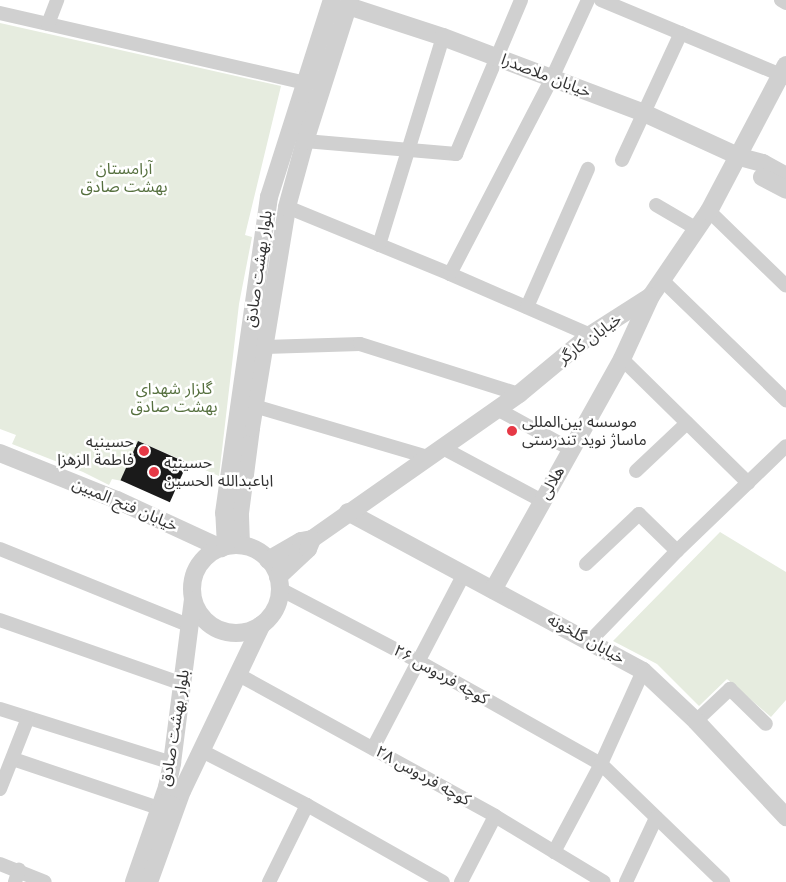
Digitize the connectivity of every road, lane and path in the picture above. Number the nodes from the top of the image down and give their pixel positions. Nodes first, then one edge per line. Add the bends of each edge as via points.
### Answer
1 (57, 0) edge
2 (522, 0) edge
3 (588, 0) edge
4 (601, 0) edge
5 (781, 0) edge
6 (336, 2) edge
7 (786, 3) edge
8 (0, 13) edge
9 (48, 24) junction
10 (680, 33) junction
11 (443, 37) junction
12 (495, 57) junction
13 (784, 72) edge
14 (552, 78) junction
15 (305, 83) junction
16 (644, 114) junction
17 (305, 141) junction
18 (409, 150) junction
19 (740, 156) junction
20 (622, 160) dead end
21 (588, 169) dead end
22 (786, 176) edge
23 (786, 190) edge
24 (656, 205) dead end
25 (287, 207) junction
26 (709, 211) junction
27 (697, 229) junction
28 (379, 245) junction
29 (450, 274) junction
30 (662, 280) junction
31 (786, 286) edge
32 (651, 296) junction
33 (527, 307) junction
34 (590, 335) junction
35 (265, 347) junction
36 (622, 359) junction
37 (519, 394) junction
38 (786, 400) edge
39 (254, 406) junction
40 (497, 410) junction
41 (687, 423) junction
42 (786, 446) edge
43 (570, 449) junction
44 (434, 452) junction
45 (0, 453) edge
46 (636, 472) dead end
47 (748, 483) junction
48 (542, 501) junction
49 (348, 512) junction
50 (312, 539) junction
51 (230, 546) junction
52 (0, 549) edge
53 (677, 551) junction
54 (268, 560) junction
55 (586, 564) dead end
56 (464, 574) junction
57 (279, 583) junction
58 (493, 590) junction
59 (193, 600) junction
60 (0, 620) edge
61 (262, 624) junction
62 (191, 626) junction
63 (590, 641) junction
64 (418, 661) junction
65 (643, 671) junction
66 (239, 675) junction
67 (183, 684) junction
68 (0, 709) edge
69 (28, 718) junction
70 (696, 721) junction
71 (766, 724) dead end
72 (373, 748) junction
73 (202, 751) junction
74 (13, 759) junction
75 (172, 763) junction
76 (601, 764) junction
77 (192, 772) junction
78 (0, 789) edge
79 (307, 805) junction
80 (159, 808) junction
81 (495, 816) junction
82 (786, 817) edge
83 (656, 818) junction
84 (554, 852) junction
85 (0, 864) edge
86 (17, 876) edge
87 (45, 882) edge
88 (134, 882) edge
89 (149, 882) edge
90 (268, 882) edge
91 (443, 882) edge
92 (461, 882) edge
93 (604, 882) edge
94 (626, 882) edge
95 (723, 882) edge

1 - 9 street
2 - 12 street
3 - 14 street
4 - 10 street
5 - 7 street
6 - 11 street, خیابان ملاصدرا
6 - 15 street, بلوار بهشت صادق
6 - 17 street, بلوار بهشت صادق
8 - 9 street
9 - 15 street
10 - 13 street
10 - 16 street
11 - 12 street, خیابان ملاصدرا
11 - 18 street
12 - 14 street, خیابان ملاصدرا
12 - 18 street via 456,154
13 - 19 street, خیابان کارگر
14 - 16 street, خیابان ملاصدرا
14 - 29 street
15 - 51 street, بلوار بهشت صادق via 269,197 224,513
16 - 19 street, خیابان ملاصدرا
16 - 20 street
17 - 18 street
17 - 25 street, بلوار بهشت صادق
18 - 28 street
19 - 22 street, خیابان ملاصدرا via 763,163
19 - 23 street, خیابان ملاصدرا via 758,174
19 - 26 street, خیابان کارگر
21 - 33 street
24 - 27 street
25 - 28 street
25 - 35 street, بلوار بهشت صادق
26 - 27 street, خیابان کارگر
26 - 31 street
27 - 30 street, خیابان کارگر
28 - 29 street
29 - 33 street
30 - 32 street, خیابان کارگر
30 - 38 street
32 - 34 street, خیابان کارگر
32 - 36 street, هلالی
33 - 34 street
34 - 37 street, خیابان کارگر
35 - 37 street via 360,344
35 - 39 street, بلوار بهشت صادق
36 - 41 street
36 - 43 street, هلالی
37 - 40 street, خیابان کارگر
39 - 44 street
39 - 51 street, بلوار بهشت صادق via 240,513
40 - 43 street
40 - 44 street, خیابان کارگر
41 - 46 street
41 - 47 street
42 - 47 street
43 - 48 street, هلالی
44 - 48 street
44 - 49 street, خیابان کارگر
45 - 51 street, خیابان فتح المبین
47 - 53 street
48 - 58 street, هلالی
49 - 50 street, خیابان کارگر
49 - 56 street, خیابان گلخونه
50 - 54 street, خیابان کارگر via 301,541
50 - 57 street, خیابان کارگر via 308,549
51 - 54 street via 254,548
51 - 59 street via 202,560 195,572
52 - 62 street
53 - 55 street via 639,514
53 - 63 street
54 - 57 street
56 - 58 street, خیابان گلخونه
56 - 64 street
57 - 61 street via 278,601
57 - 64 street, کوچه فردوس ۲۶
58 - 63 street, خیابان گلخونه
59 - 61 street via 204,618 222,630 235,633 250,631
59 - 62 street, بلوار بهشت صادق
60 - 67 street
61 - 66 street, بلوار بهشت صادق
62 - 67 street, بلوار بهشت صادق
63 - 65 street, خیابان گلخونه
64 - 72 street
64 - 76 street, کوچه فردوس ۲۶
65 - 70 street, خیابان گلخونه
65 - 76 street
66 - 72 street, کوچه فردوس ۲۸
66 - 73 street, بلوار بهشت صادق
67 - 75 street, بلوار بهشت صادق
68 - 69 street
69 - 74 street
69 - 75 street
70 - 71 street via 730,688
70 - 82 street, خیابان گلخونه
72 - 81 street, کوچه فردوس ۲۸
73 - 77 street, بلوار بهشت صادق
73 - 79 street
74 - 78 street
74 - 80 street
75 - 77 street
75 - 80 street, بلوار بهشت صادق
76 - 83 street, کوچه فردوس ۲۶
76 - 84 street
77 - 89 street, بلوار بهشت صادق
79 - 90 street
79 - 91 street
80 - 88 street, بلوار بهشت صادق
81 - 84 street, کوچه فردوس ۲۸
81 - 92 street
83 - 94 street
83 - 95 street, کوچه فردوس ۲۶
84 - 93 street, کوچه فردوس ۲۸
85 - 86 street
86 - 87 street

